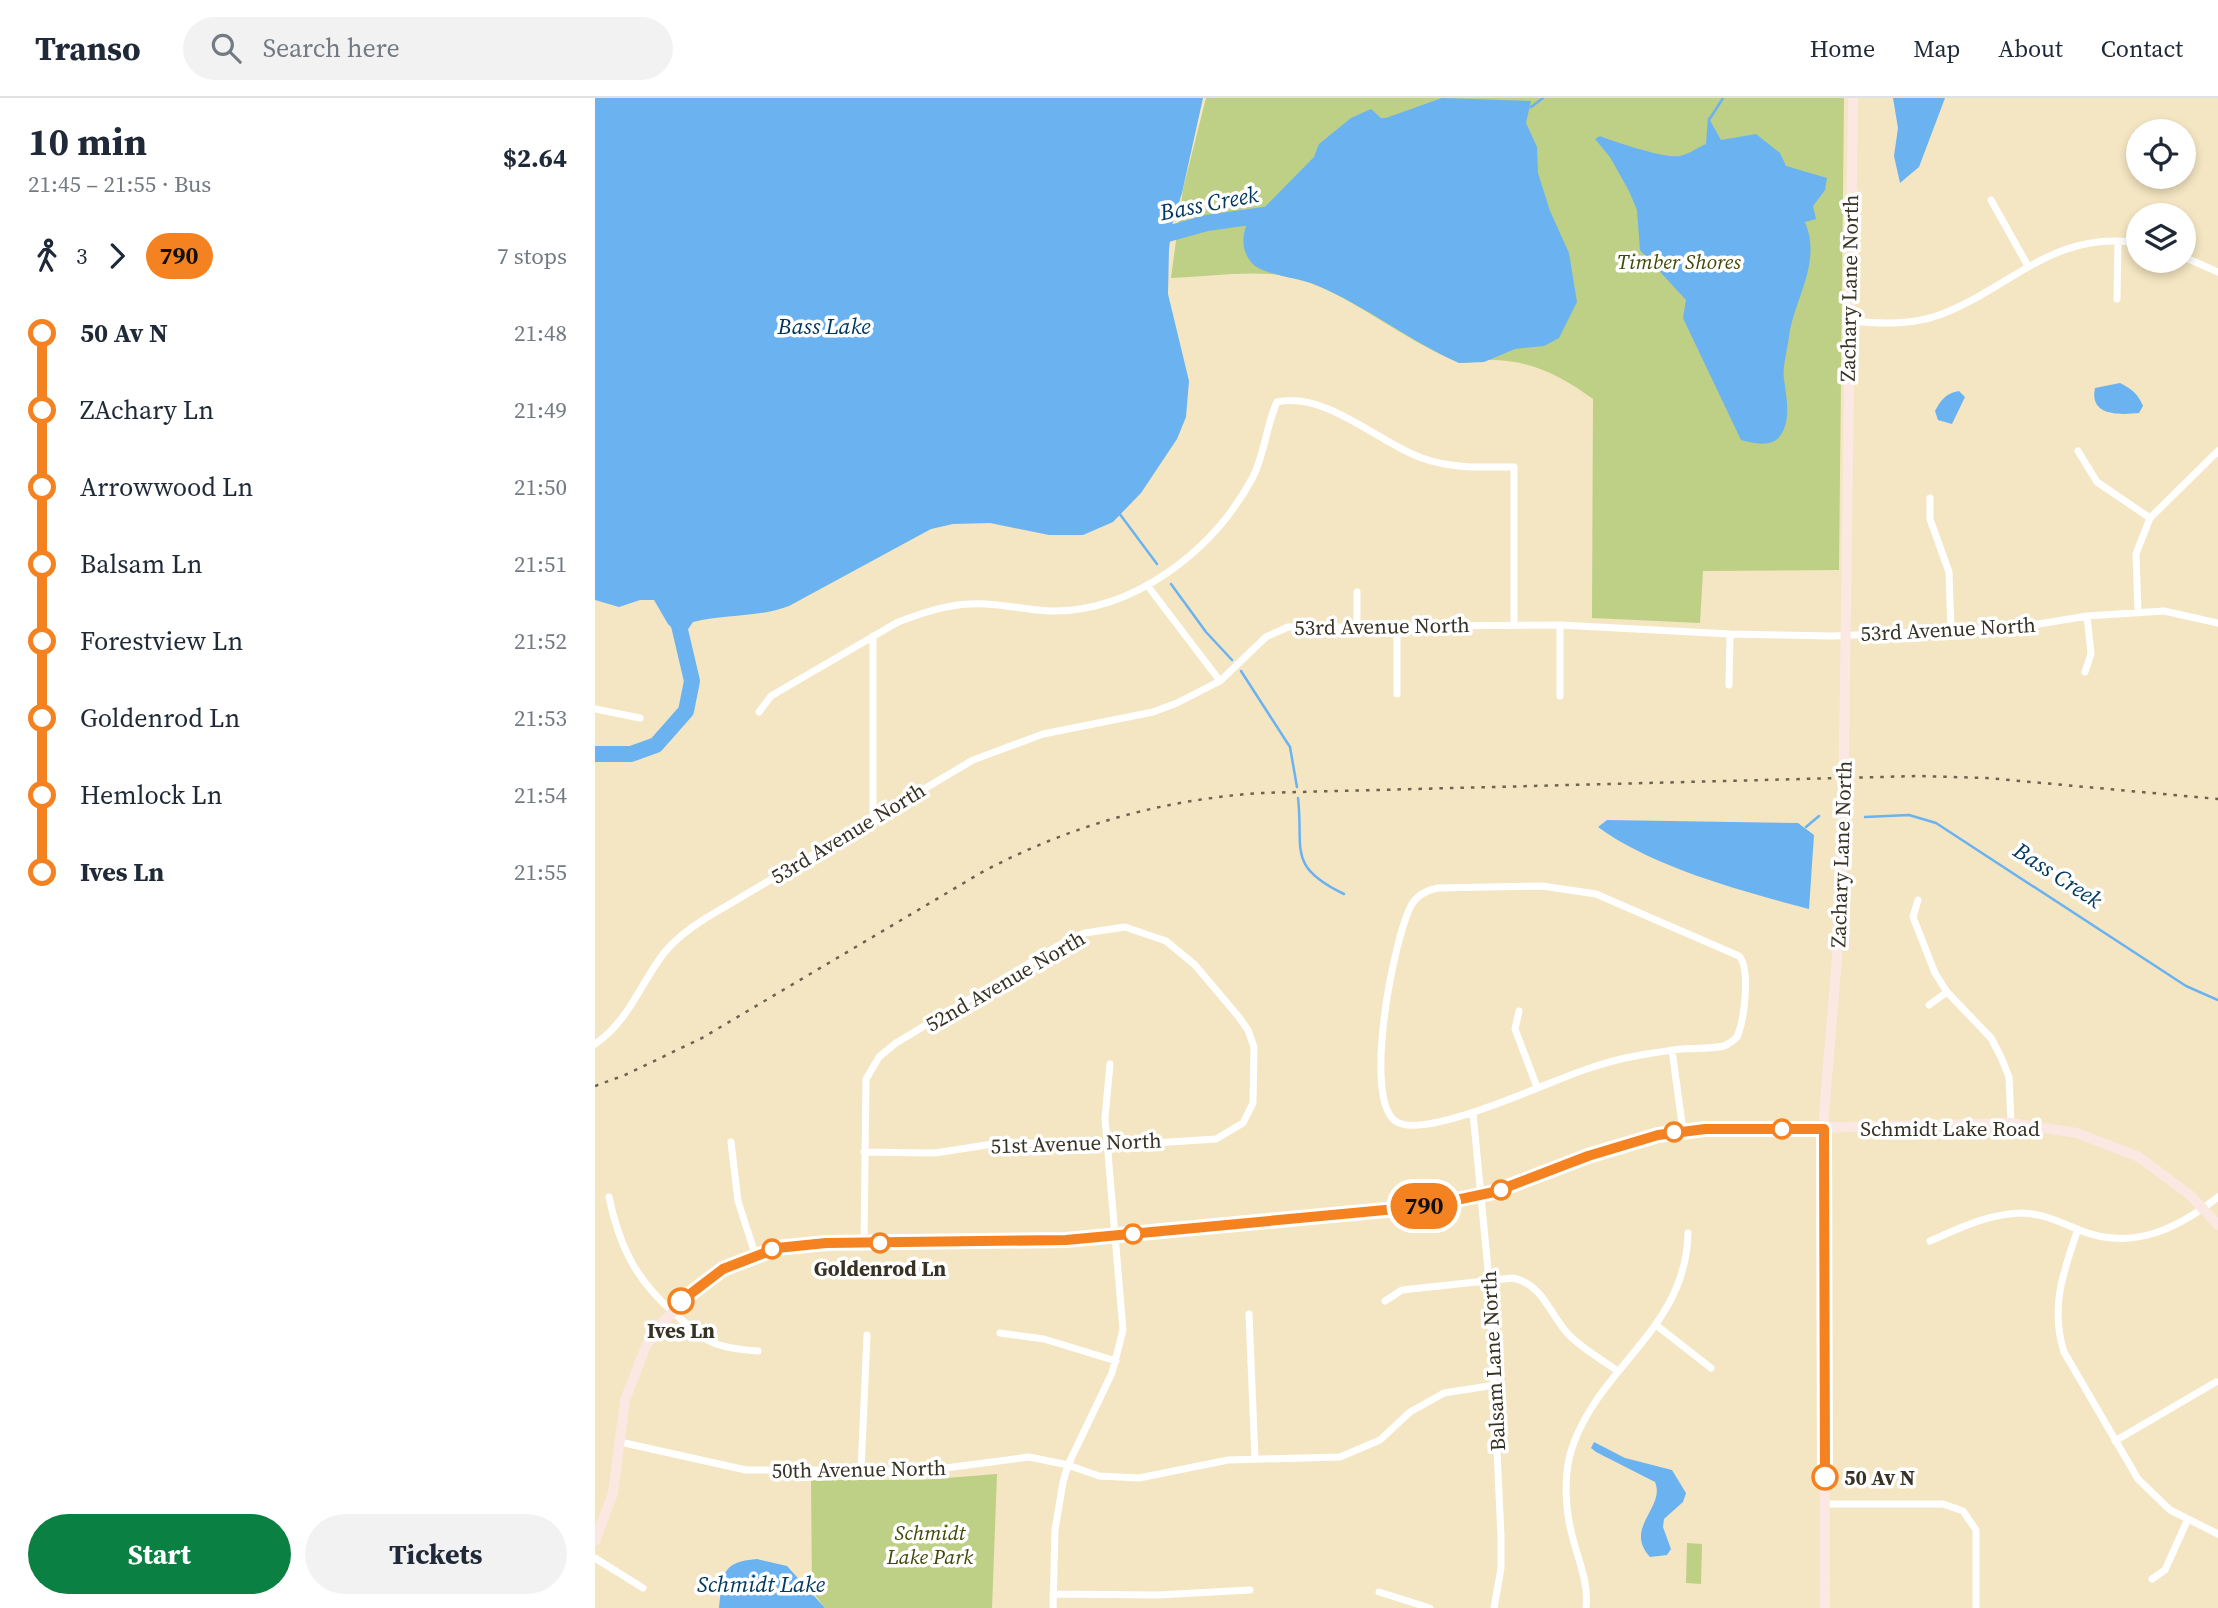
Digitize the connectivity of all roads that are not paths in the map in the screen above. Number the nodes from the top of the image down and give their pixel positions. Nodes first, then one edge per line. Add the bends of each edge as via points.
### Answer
1 (1853, 99) edge
2 (1991, 200) dead end
3 (2118, 240) junction
4 (2126, 241) edge
5 (2196, 262) edge
6 (2028, 266) junction
7 (2218, 272) edge
8 (2117, 299) dead end
9 (1852, 321) junction
10 (2078, 451) dead end
11 (2218, 451) edge
12 (1930, 498) dead end
13 (2150, 518) junction
14 (1147, 585) junction
15 (1357, 592) dead end
16 (2137, 612) junction
17 (2087, 616) junction
18 (2218, 623) edge
19 (1357, 624) junction
20 (1397, 624) junction
21 (1514, 624) junction
22 (1560, 625) junction
23 (1951, 631) junction
24 (1730, 634) junction
25 (1847, 635) junction
26 (873, 636) junction
27 (2085, 672) dead end
28 (1220, 681) junction
29 (1729, 685) dead end
30 (1397, 694) dead end
31 (1560, 696) dead end
32 (595, 709) edge
33 (759, 712) dead end
34 (640, 718) dead end
35 (873, 818) junction
36 (1918, 900) dead end
37 (1947, 992) junction
38 (1929, 1006) dead end
39 (1519, 1011) dead end
40 (595, 1044) edge
41 (1672, 1050) junction
42 (1110, 1064) dead end
43 (1537, 1087) junction
44 (1473, 1113) junction
45 (1243, 1123) joint
46 (2011, 1123) junction
47 (1824, 1129) junction
48 (1683, 1130) junction
49 (731, 1142) dead end
50 (1107, 1146) junction
51 (864, 1152) junction
52 (1481, 1196) junction
53 (609, 1197) dead end
54 (2218, 1197) edge
55 (2203, 1208) junction
56 (2218, 1225) edge
57 (2078, 1229) junction
58 (1688, 1233) dead end
59 (1115, 1235) junction
60 (1930, 1241) dead end
61 (864, 1243) junction
62 (755, 1254) junction
63 (1489, 1280) junction
64 (1385, 1301) dead end
65 (672, 1311) junction
66 (1249, 1314) dead end
67 (1656, 1325) junction
68 (1000, 1333) dead end
69 (867, 1335) dead end
70 (758, 1352) dead end
71 (1116, 1361) junction
72 (1711, 1368) dead end
73 (1618, 1371) junction
74 (2216, 1382) dead end
75 (1495, 1384) junction
76 (2115, 1441) junction
77 (620, 1442) junction
78 (1255, 1459) junction
79 (1068, 1465) junction
80 (861, 1471) junction
81 (1826, 1504) junction
82 (2187, 1521) junction
83 (2218, 1534) edge
84 (595, 1541) edge
85 (595, 1559) edge
86 (2152, 1578) dead end
87 (643, 1588) dead end
88 (1250, 1590) dead end
89 (1379, 1592) dead end
90 (1053, 1594) junction
91 (1053, 1608) edge
92 (1430, 1608) edge
93 (1494, 1608) edge
94 (1586, 1608) edge
95 (1825, 1608) edge
96 (1976, 1608) edge

1 - 9 street, Zachary Lane North
2 - 6 street
3 - 4 street
3 - 6 street via 2079,244
3 - 8 street
5 - 7 street
6 - 9 street via 1930,318 1895,323
9 - 25 street, Zachary Lane North via 1845,509
10 - 13 street via 2097,482
11 - 13 street
12 - 23 street via 1930,519 1949,572
13 - 16 street via 2136,554
14 - 21 street via 1186,557 1234,507 1254,475 1277,402 1288,399 1333,412 1426,460 1514,467
14 - 26 street via 1099,606 1073,610 984,603 940,607
14 - 28 street
15 - 19 street
16 - 17 street, 53rd Avenue North
16 - 18 street, 53rd Avenue North via 2178,612
17 - 23 street, 53rd Avenue North via 2015,628
17 - 27 street via 2091,654
19 - 20 street, 53rd Avenue North
19 - 28 street, 53rd Avenue North via 1304,624 1276,630
20 - 21 street, 53rd Avenue North
20 - 30 street
21 - 22 street, 53rd Avenue North
22 - 24 street, 53rd Avenue North
22 - 31 street
23 - 25 street, 53rd Avenue North
24 - 25 street, 53rd Avenue North
24 - 29 street
25 - 47 street, Zachary Lane North via 1842,897
26 - 33 street via 771,696
26 - 35 street
28 - 35 street, 53rd Avenue North via 1153,712 1080,724 1006,746
32 - 34 street
35 - 40 street, 53rd Avenue North via 690,928 663,955 620,1024
36 - 37 street via 1913,917
37 - 38 street
37 - 46 street via 1991,1038 2001,1057 2008,1077
39 - 43 street via 1515,1029
41 - 43 street via 1594,1066
41 - 44 street via 1723,1046 1740,1030 1746,975 1745,962 1739,956 1596,894 1542,886 1429,890 1416,898 1408,914 1386,999 1382,1102 1397,1122 1413,1125
41 - 48 street
42 - 50 street
43 - 44 street
44 - 52 street, Balsam Lane North
45 - 50 street, 51st Avenue North via 1216,1139
45 - 51 street, 52nd Avenue North via 1254,1091 1254,1046 1248,1030 1180,952 1148,932 1095,930 1066,941 896,1043 872,1066 864,1091
46 - 47 street, Schmidt Lake Road
46 - 55 street, Schmidt Lake Road via 2109,1143 2166,1175
47 - 48 street, Schmidt Lake Road
47 - 81 street, Zachary Lane North
48 - 52 street, Schmidt Lake Road via 1625,1143
49 - 62 street via 738,1201
50 - 51 street, 51st Avenue North via 1006,1142 935,1153
50 - 59 street
51 - 61 street
52 - 59 street, Schmidt Lake Road via 1428,1206
52 - 63 street, Balsam Lane North
53 - 65 street via 632,1268
54 - 55 street
55 - 56 street, Schmidt Lake Road
55 - 57 street via 2145,1237 2110,1239
57 - 60 street via 2046,1217 2007,1214
57 - 76 street via 2057,1298 2059,1335 2072,1368
58 - 67 street via 1685,1270
59 - 61 street, Schmidt Lake Road via 1012,1243
59 - 71 street via 1123,1330
61 - 62 street, Schmidt Lake Road via 803,1244
62 - 65 street, Schmidt Lake Road via 701,1284
63 - 64 street via 1402,1290
63 - 73 street via 1513,1278 1530,1284 1570,1336
63 - 75 street, Balsam Lane North
65 - 70 street via 702,1338
65 - 77 street, Schmidt Lake Road via 646,1346 634,1372
66 - 78 street
67 - 72 street
67 - 73 street
68 - 71 street via 1044,1339
69 - 80 street
71 - 79 street
73 - 94 street via 1582,1423 1567,1469 1571,1532 1586,1584
74 - 76 street
75 - 78 street, 50th Avenue North via 1444,1393 1410,1412 1380,1440 1340,1457
75 - 93 street, Balsam Lane North via 1501,1558
76 - 82 street via 2138,1479
77 - 80 street, 50th Avenue North via 746,1470
77 - 84 street, Schmidt Lake Road via 613,1493
78 - 79 street, 50th Avenue North via 1139,1478 1099,1476
79 - 80 street, 50th Avenue North via 1029,1457 948,1469
79 - 90 street via 1057,1510
81 - 95 street, Zachary Lane North
81 - 96 street via 1943,1504 1963,1511 1974,1525
82 - 83 street
82 - 86 street via 2165,1570
85 - 87 street
88 - 90 street
89 - 92 street
90 - 91 street

